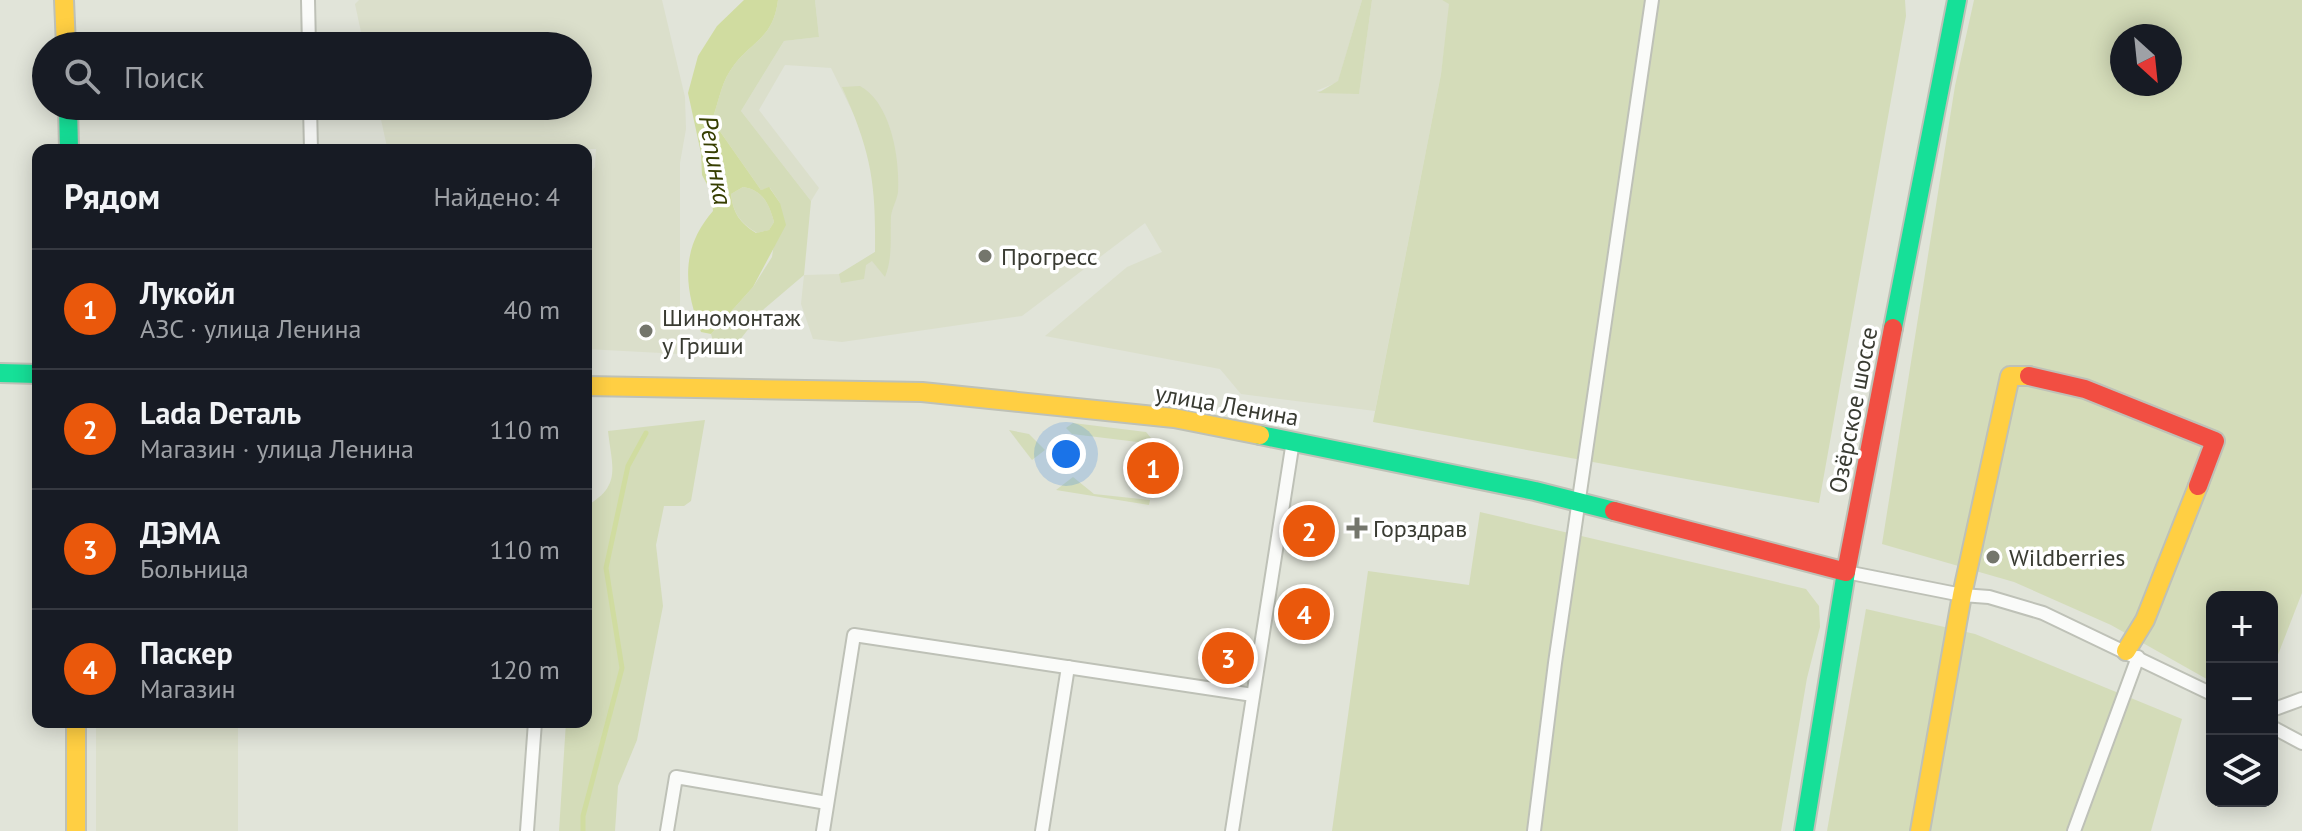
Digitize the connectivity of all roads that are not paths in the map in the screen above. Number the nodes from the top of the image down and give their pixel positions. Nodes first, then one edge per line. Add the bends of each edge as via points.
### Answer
1 (64, 0) edge
2 (308, 0) edge
3 (1652, 0) edge
4 (1957, 0) edge
5 (65, 32) edge
6 (309, 32) edge
7 (68, 120) edge
8 (310, 120) edge
9 (69, 144) edge
10 (311, 144) edge
11 (0, 373) edge
12 (32, 374) edge
13 (592, 386) edge
14 (1293, 441) junction
15 (1580, 502) junction
16 (1846, 572) junction
17 (1962, 595) junction
18 (2132, 654) junction
19 (1068, 667) junction
20 (2206, 691) edge
21 (1253, 695) junction
22 (2302, 699) edge
23 (2278, 708) edge
24 (76, 728) edge
25 (535, 728) edge
26 (2278, 730) edge
27 (2302, 743) edge
28 (827, 803) junction
29 (76, 831) edge
30 (527, 831) edge
31 (667, 831) edge
32 (823, 831) edge
33 (1042, 831) edge
34 (1232, 831) edge
35 (1534, 831) edge
36 (1804, 831) edge
37 (1920, 831) edge
38 (2074, 831) edge

1 - 5 main road
2 - 6 street
3 - 15 street
4 - 16 main road, Озёрское шоссе
7 - 9 main road
8 - 10 street
11 - 12 main road
13 - 14 main road, улица Ленина via 922,392 1174,418
14 - 15 main road, улица Ленина
14 - 21 street
15 - 16 main road, улица Ленина
15 - 35 street
16 - 17 street
16 - 36 main road, Озёрское шоссе
17 - 18 street via 2043,613
17 - 18 main road via 2010,376 2026,374 2078,387 2215,441
17 - 37 main road
18 - 20 street
18 - 38 street
19 - 21 street
19 - 28 street via 854,635
19 - 33 street
21 - 34 street
22 - 23 street
24 - 29 main road
25 - 30 street
26 - 27 street
28 - 31 street via 676,777
28 - 32 street

